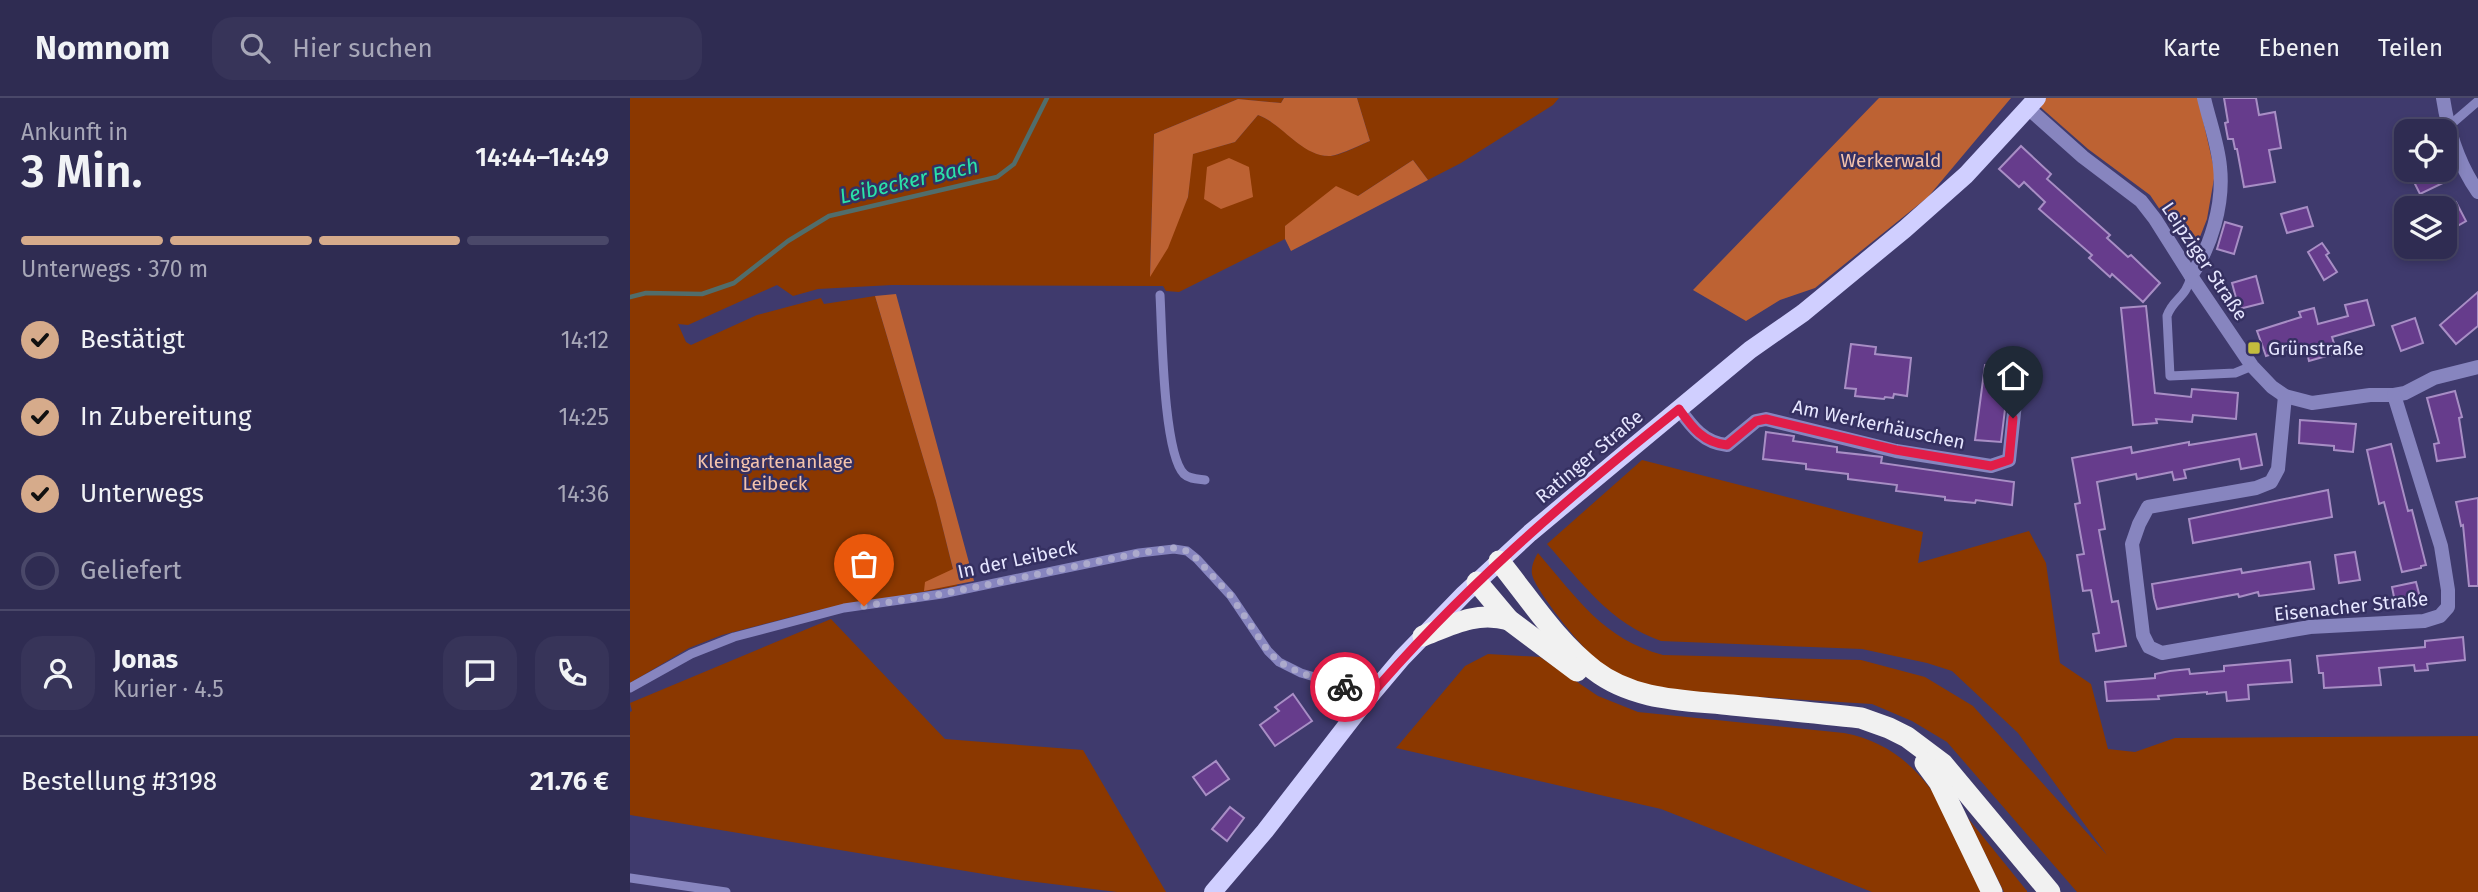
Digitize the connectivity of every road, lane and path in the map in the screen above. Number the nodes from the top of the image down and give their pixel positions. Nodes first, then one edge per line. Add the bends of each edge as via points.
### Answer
1 (2204, 98) edge
2 (2443, 98) edge
3 (2478, 101) edge
4 (2033, 103) edge
5 (2448, 119) edge
6 (2457, 119) edge
7 (2457, 149) edge
8 (2478, 192) edge
9 (2191, 276) junction
10 (1160, 295) dead end
11 (2252, 366) junction
12 (2478, 367) edge
13 (2018, 375) dead end
14 (2393, 395) junction
15 (2285, 396) junction
16 (1679, 409) junction
17 (1205, 480) dead end
18 (1499, 561) junction
19 (1477, 582) junction
20 (1509, 620) junction
21 (1423, 636) junction
22 (630, 688) edge
23 (1351, 690) joint
24 (1364, 703) junction
25 (630, 878) edge
26 (726, 892) edge
27 (1213, 892) edge
28 (1992, 892) edge
29 (2050, 892) edge

1 - 9 street via 2220,167 2219,202 2203,259
2 - 5 street
3 - 6 lane
4 - 9 street, Leipziger Straße via 2083,157 2141,201
4 - 16 main road, Ratinger Straße via 1966,175 1905,229
7 - 8 street
9 - 11 street, Leipziger Straße
9 - 11 lane via 2188,289 2170,306 2167,316 2171,376 2235,373
10 - 17 lane via 1174,454 1183,473
11 - 15 street, Leipziger Straße
12 - 14 street
13 - 16 street, Am Werkerhäuschen via 2009,460 1991,466 1896,450 1766,419 1756,421 1727,445 1717,444 1694,429
14 - 15 street via 2312,403
14 - 15 street, Eisenacher Straße via 2441,546 2448,607 2440,616 2424,621 2310,627 2162,653 2149,647 2143,635 2132,544 2148,507 2271,482 2278,468
16 - 18 main road, Ratinger Straße
18 - 19 main road, Ratinger Straße
18 - 29 highway via 1569,648 1617,685 1659,698 1861,719 1907,737 1943,764
19 - 20 highway
19 - 21 main road, Ratinger Straße
20 - 21 highway via 1468,618
20 - 28 highway via 1582,675 1640,702 1832,723 1897,741 1922,760 1940,782
21 - 24 main road, Ratinger Straße
22 - 23 lane, In der Leibeck via 691,654 734,637 832,611 1174,548 1197,559 1231,596 1279,662
23 - 24 street, In der Leibeck
24 - 27 main road, Ratinger Straße
25 - 26 lane

